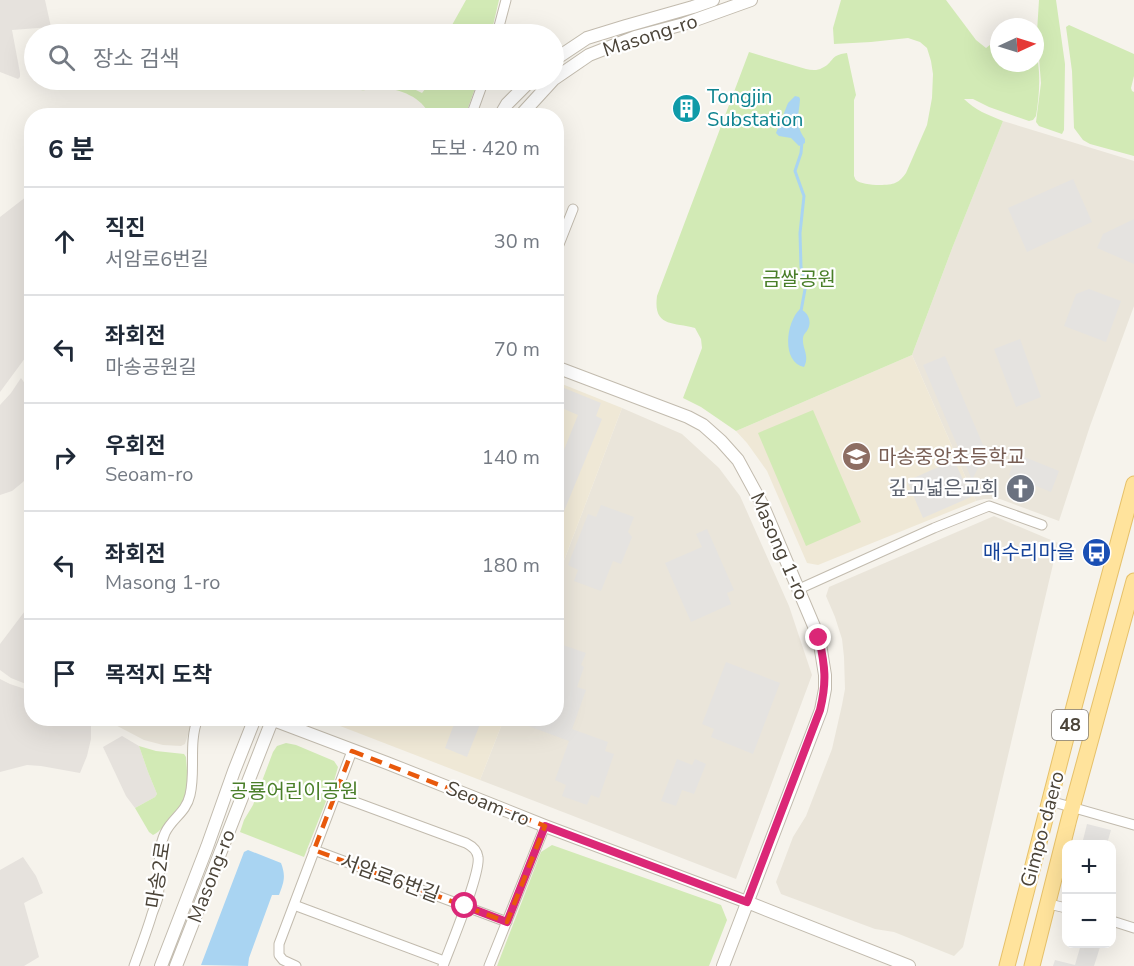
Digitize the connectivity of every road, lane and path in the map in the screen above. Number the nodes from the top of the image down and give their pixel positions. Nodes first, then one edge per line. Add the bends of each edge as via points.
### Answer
1 (506, 0) edge
2 (713, 0) edge
3 (752, 0) edge
4 (500, 24) edge
5 (564, 53) edge
6 (564, 72) edge
7 (480, 90) edge
8 (521, 90) edge
9 (543, 90) edge
10 (474, 108) edge
11 (505, 108) edge
12 (527, 108) edge
13 (573, 209) dead end
14 (564, 232) edge
15 (564, 370) edge
16 (1134, 484) edge
17 (1132, 499) edge
18 (1042, 525) dead end
19 (1134, 581) edge
20 (799, 589) junction
21 (196, 726) edge
22 (252, 726) edge
23 (268, 726) edge
24 (289, 726) edge
25 (352, 751) junction
26 (336, 795) junction
27 (1050, 801) junction
28 (1072, 807) junction
29 (1134, 825) edge
30 (545, 826) junction
31 (314, 850) junction
32 (747, 902) junction
33 (1048, 904) junction
34 (294, 905) junction
35 (465, 906) junction
36 (1062, 907) edge
37 (507, 922) junction
38 (1116, 922) edge
39 (1134, 928) edge
40 (443, 964) edge
41 (134, 966) edge
42 (161, 966) edge
43 (176, 966) edge
44 (296, 966) edge
45 (489, 966) edge
46 (723, 966) edge
47 (909, 966) edge
48 (1007, 966) edge
49 (1032, 966) edge

1 - 4 street
2 - 5 street, Masong-ro via 587,38
3 - 6 street, Masong-ro via 635,37 589,56
7 - 10 street
8 - 11 street
9 - 12 street, Masong-ro
13 - 14 street
15 - 20 street, Masong 1-ro via 688,417 721,441 756,490
16 - 17 main road, Gimpo-daero / 48
17 - 27 main road, Gimpo-daero / 48
18 - 20 street via 989,506
19 - 28 main road, Gimpo-daero / 48
20 - 32 street, Masong 1-ro via 819,638 825,689
21 - 41 street, 마송2로 via 190,796 165,832 159,852 158,896
22 - 42 street, Masong-ro
23 - 43 street, Masong-ro
24 - 25 street, Seoam-ro
25 - 26 street, 서암로6번길
25 - 30 street, Seoam-ro
26 - 31 street, 서암로6번길
26 - 35 street, 서암로6번길 via 474,848 478,868
27 - 28 street
27 - 48 main road, Gimpo-daero / 48
28 - 29 street
28 - 33 main road, Gimpo-daero / 48
30 - 32 street, Seoam-ro
30 - 37 street
31 - 34 street, 서암로6번길
31 - 35 street, 서암로6번길
32 - 46 street, Masong 1-ro
32 - 47 street, Seoam-ro
33 - 36 street
33 - 49 main road, Gimpo-daero / 48
34 - 40 street, 서암로6번길
34 - 44 street, 서암로6번길 via 278,949 283,960
35 - 37 street, 서암로6번길
35 - 40 street, 서암로6번길
37 - 45 street
38 - 39 street

